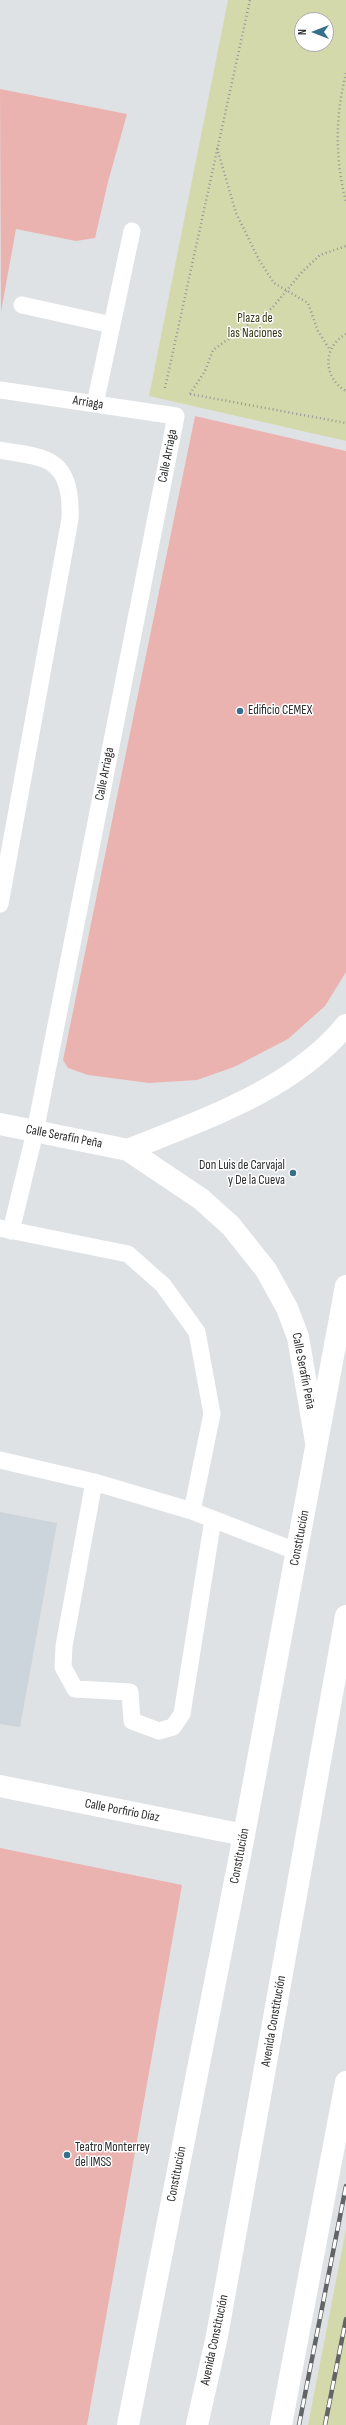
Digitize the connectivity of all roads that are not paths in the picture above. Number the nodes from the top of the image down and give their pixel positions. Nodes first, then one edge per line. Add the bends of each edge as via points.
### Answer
1 (132, 231) dead end
2 (22, 305) dead end
3 (112, 325) junction
4 (0, 390) edge
5 (96, 404) junction
6 (176, 416) joint
7 (0, 450) edge
8 (0, 904) edge
9 (346, 1025) edge
10 (0, 1124) edge
11 (35, 1132) junction
12 (128, 1150) junction
13 (5, 1230) edge
14 (346, 1286) edge
15 (317, 1447) junction
16 (0, 1460) edge
17 (94, 1482) junction
18 (192, 1511) junction
19 (213, 1519) junction
20 (298, 1552) junction
21 (346, 1616) edge
22 (0, 1786) edge
23 (244, 1835) junction
24 (346, 2082) edge
25 (343, 2104) edge
26 (217, 2336) junction
27 (128, 2425) edge
28 (186, 2425) edge
29 (197, 2425) edge
30 (281, 2425) edge

1 - 3 lane
2 - 3 lane
3 - 5 lane
4 - 5 lane, Arriaga
5 - 6 lane, Arriaga
6 - 11 lane, Calle Arriaga
7 - 8 lane via 46,460 60,470 71,501 70,519
9 - 12 main road via 333,1041 280,1080 235,1106
10 - 11 main road, Calle Serafín Peña
11 - 12 main road, Calle Serafín Peña
11 - 13 lane, Calle Arriaga
12 - 15 main road, Calle Serafín Peña via 206,1204 231,1226 266,1270 287,1308 298,1337
13 - 18 lane via 128,1254 162,1285 197,1332 212,1414
14 - 15 main road, Constitución
15 - 20 main road, Constitución
16 - 17 lane
17 - 18 lane
17 - 19 lane via 64,1646 63,1667 75,1689 130,1692 132,1721 159,1731 173,1727 182,1714
18 - 19 lane
19 - 20 lane
20 - 23 main road, Constitución
21 - 26 main road, Avenida Constitución
22 - 23 main road, Calle Porfirio Díaz
23 - 27 main road, Constitución
24 - 25 main road
25 - 30 main road
26 - 28 main road
26 - 29 main road, Avenida Constitución

